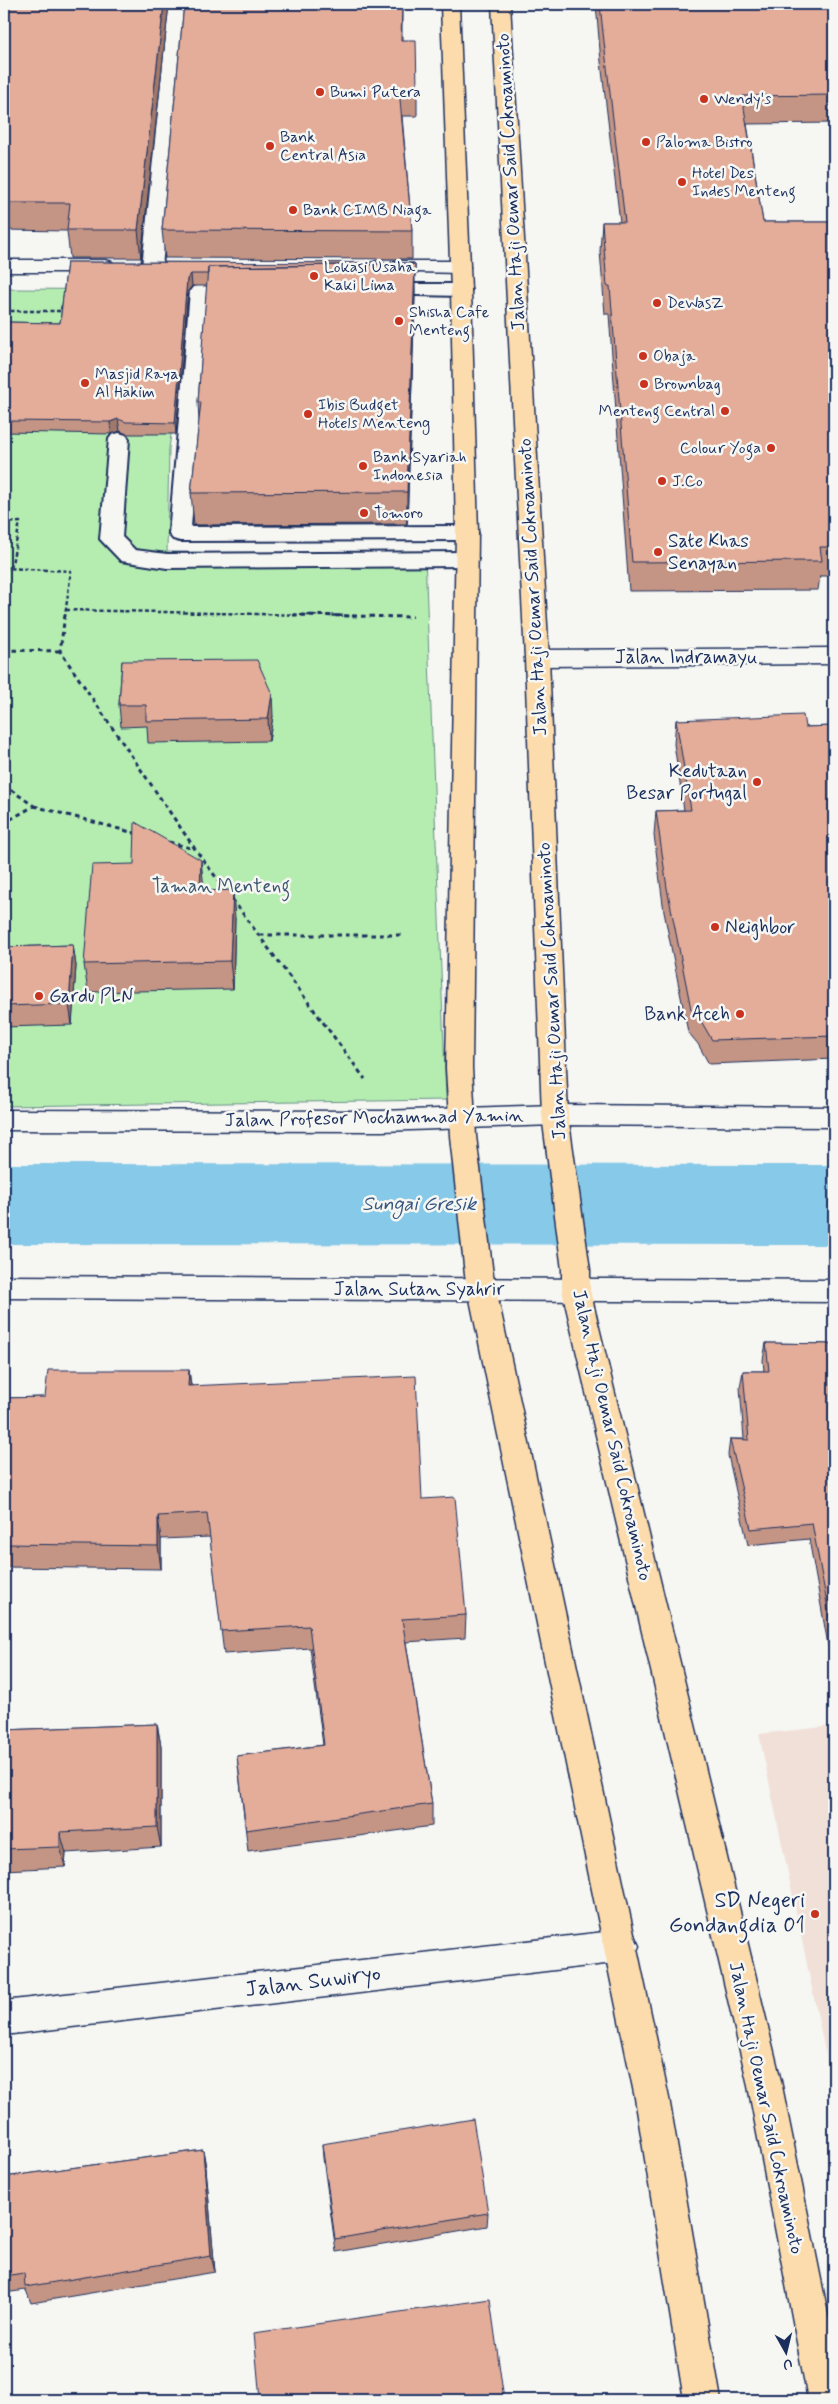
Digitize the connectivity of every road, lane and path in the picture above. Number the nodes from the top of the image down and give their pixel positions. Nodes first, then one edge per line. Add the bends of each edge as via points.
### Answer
1 (178, 4) edge
2 (450, 4) edge
3 (501, 4) edge
4 (4, 266) edge
5 (162, 267) joint
6 (358, 267) edge
7 (460, 267) junction
8 (259, 290) edge
9 (357, 290) edge
10 (461, 290) junction
11 (119, 439) dead end
12 (4, 523) edge
13 (467, 546) junction
14 (4, 568) edge
15 (11, 569) junction
16 (66, 610) junction
17 (412, 617) dead end
18 (4, 650) edge
19 (60, 651) junction
20 (834, 656) edge
21 (537, 658) junction
22 (4, 785) edge
23 (34, 806) junction
24 (4, 822) edge
25 (147, 836) edge
26 (166, 841) edge
27 (195, 849) junction
28 (259, 935) junction
29 (402, 935) dead end
30 (834, 1117) edge
31 (4, 1120) edge
32 (382, 1121) junction
33 (556, 1124) junction
34 (462, 1127) junction
35 (576, 1280) junction
36 (480, 1282) junction
37 (4, 1287) edge
38 (834, 1291) edge
39 (622, 1946) junction
40 (4, 2018) edge
41 (703, 2400) edge
42 (827, 2400) edge

1 - 5 lane
2 - 7 main road
3 - 21 main road, Jalan Haji Oemar Said Cokroaminoto
4 - 5 street
6 - 7 street
7 - 10 main road
8 - 13 lane via 200,290 180,534
9 - 10 lane
10 - 13 main road
11 - 13 lane via 111,539 128,556 167,561
12 - 15 path via 20,522
13 - 34 main road via 459,932 458,1068
14 - 15 path
15 - 16 path via 71,571
16 - 17 path
16 - 19 path
18 - 19 path
19 - 27 path
20 - 21 street, Jalan Indramayu
21 - 33 main road, Jalan Haji Oemar Said Cokroaminoto
22 - 23 path
23 - 24 path
23 - 25 path
26 - 27 path
27 - 28 path
28 - 29 path
28 - 32 path via 373,1090
30 - 33 street, Jalan Profesor Mochammad Yamin
31 - 32 street, Jalan Profesor Mochammad Yamin
32 - 34 street, Jalan Profesor Mochammad Yamin
33 - 34 street, Jalan Profesor Mochammad Yamin
33 - 35 main road, Jalan Haji Oemar Said Cokroaminoto
34 - 36 main road
35 - 36 street, Jalan Sutan Syahrir
35 - 38 street, Jalan Sutan Syahrir
35 - 42 main road, Jalan Haji Oemar Said Cokroaminoto via 764,2081
36 - 37 street, Jalan Sutan Syahrir
36 - 39 main road
39 - 40 street, Jalan Suwiryo
39 - 41 main road via 652,2098

